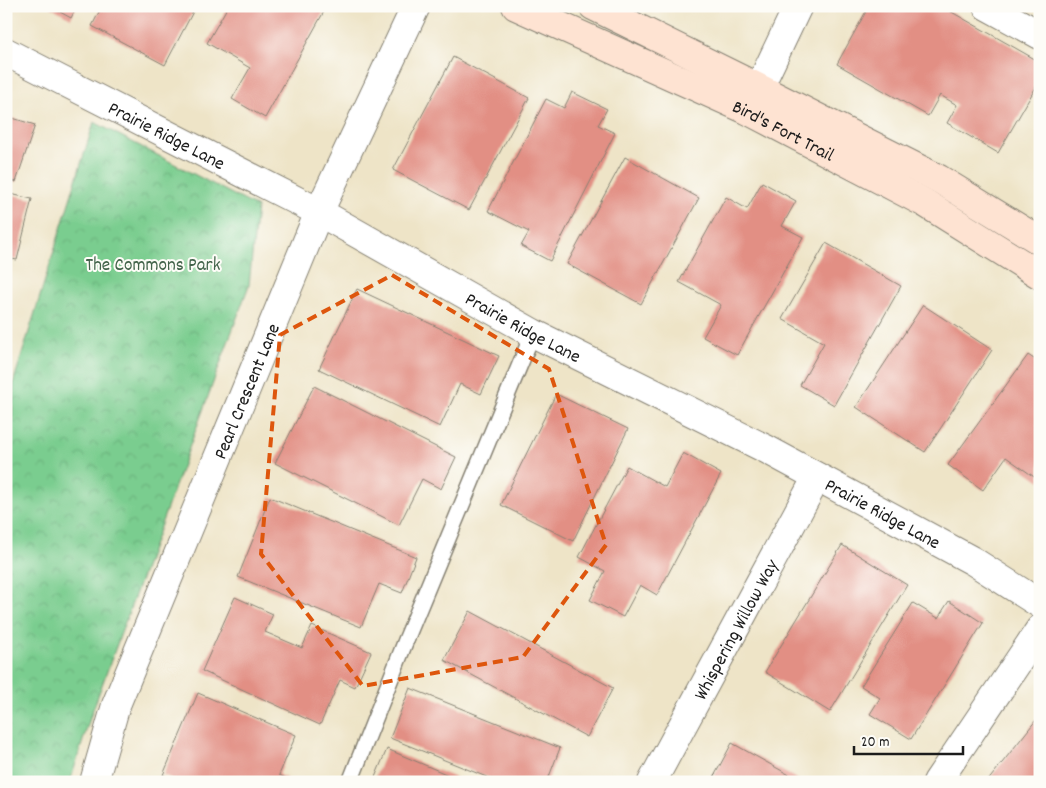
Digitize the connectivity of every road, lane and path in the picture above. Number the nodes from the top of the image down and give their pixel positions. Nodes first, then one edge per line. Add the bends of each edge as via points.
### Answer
1 (416, 6) edge
2 (516, 6) edge
3 (593, 6) edge
4 (798, 6) edge
5 (986, 6) edge
6 (1027, 22) edge
7 (6, 52) edge
8 (753, 99) junction
9 (320, 212) junction
10 (1040, 242) edge
11 (1040, 275) edge
12 (533, 333) junction
13 (817, 477) junction
14 (1040, 604) edge
15 (1040, 629) edge
16 (94, 782) edge
17 (350, 782) edge
18 (652, 782) edge
19 (937, 782) edge

1 - 9 street, Pearl Crescent Lane
2 - 8 street, Bird's Fort Trail
3 - 8 street, Bird's Fort Trail
4 - 8 street
5 - 6 street
7 - 9 street, Prairie Ridge Lane
8 - 10 street, Bird's Fort Trail via 939,179
8 - 11 street, Bird's Fort Trail
9 - 12 street, Prairie Ridge Lane
9 - 16 street, Pearl Crescent Lane via 116,705
12 - 13 street, Prairie Ridge Lane
12 - 17 lane
13 - 14 street, Prairie Ridge Lane via 973,561
13 - 18 street, Whispering Willow Way
15 - 19 street

